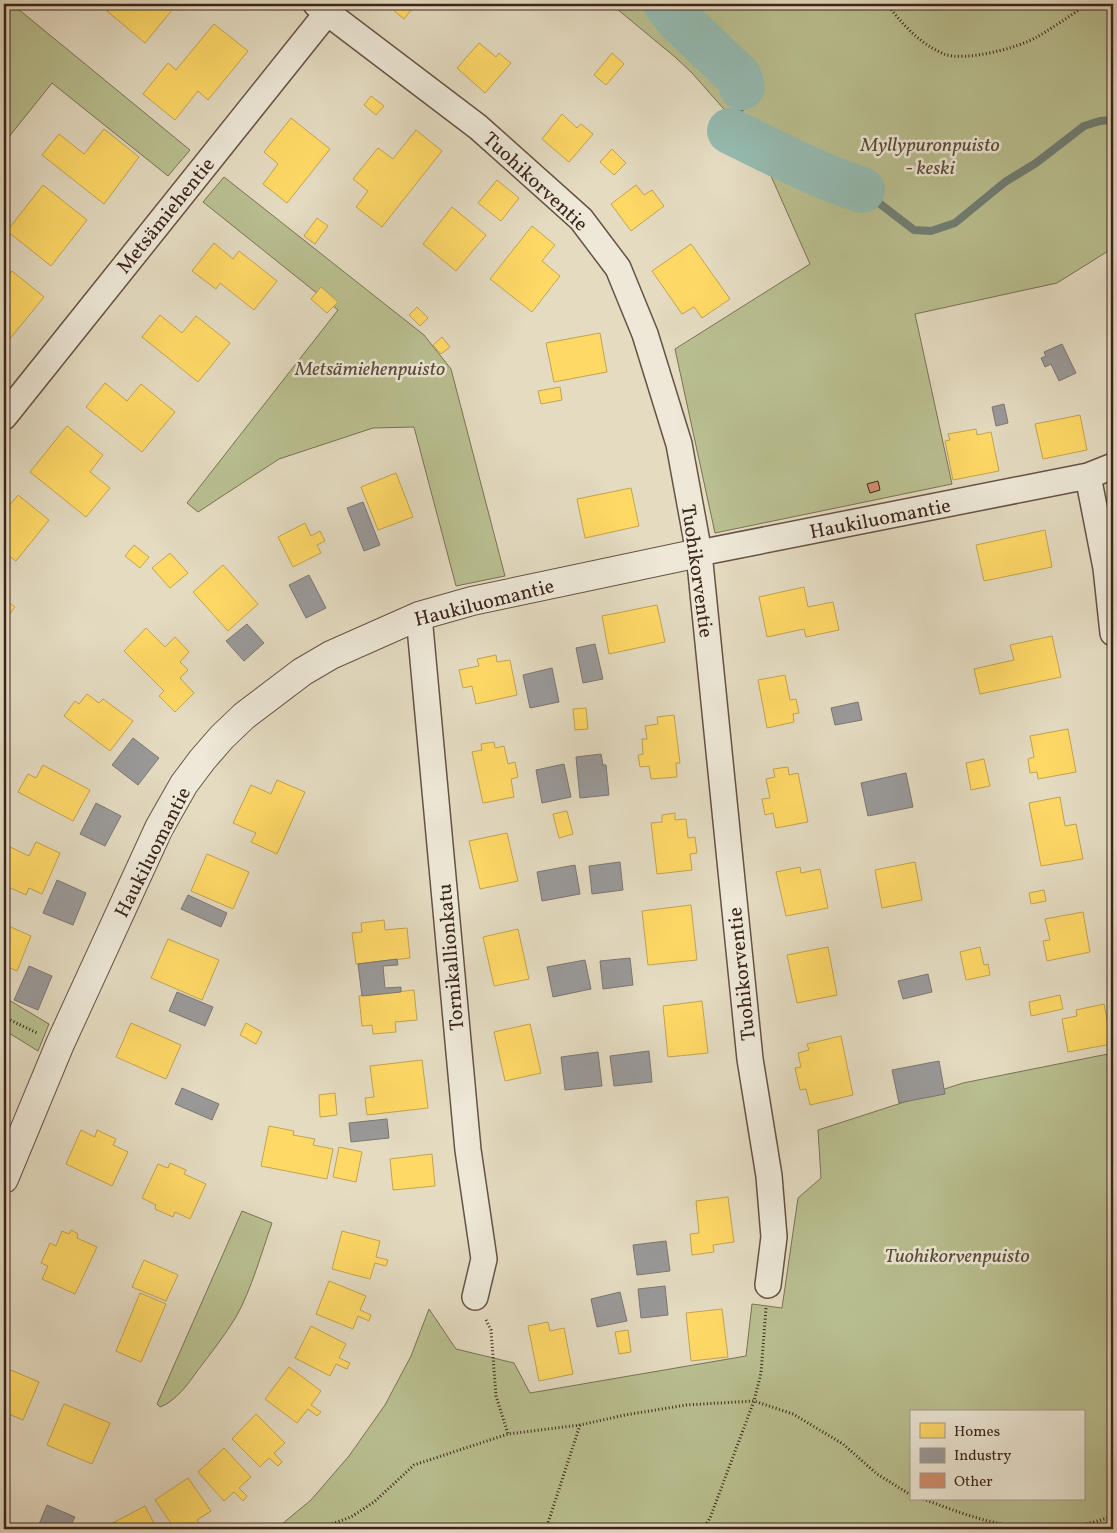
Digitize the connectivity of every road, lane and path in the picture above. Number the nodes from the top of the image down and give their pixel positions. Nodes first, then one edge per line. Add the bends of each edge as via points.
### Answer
1 (887, 4) edge
2 (1088, 4) edge
3 (321, 8) edge
4 (4, 417) edge
5 (1113, 466) edge
6 (1088, 476) junction
7 (699, 553) junction
8 (419, 616) junction
9 (1113, 633) edge
10 (4, 1017) edge
11 (60, 1044) junction
12 (4, 1179) edge
13 (768, 1285) joint
14 (475, 1297) joint
15 (754, 1401) junction
16 (580, 1425) junction
17 (508, 1434) junction
18 (910, 1494) edge
19 (926, 1500) edge
20 (1113, 1516) edge
21 (318, 1529) edge
22 (546, 1529) edge
23 (703, 1529) edge

1 - 2 path via 918,39 945,54 970,56 1035,38
3 - 4 street, Metsämiehentie
3 - 7 street, Tuohikorventie via 478,127 580,219 618,268 645,334 667,401 679,444
5 - 6 street, Haukiluomantie
6 - 7 street, Haukiluomantie
6 - 9 street via 1106,568
7 - 8 street, Haukiluomantie via 472,601
7 - 13 street, Tuohikorventie via 750,1058 769,1176 774,1237
8 - 11 street, Haukiluomantie via 331,655 302,672 244,716 215,745 184,784 160,828
8 - 14 street, Tornikallionkatu via 468,1150 484,1259
10 - 11 path
11 - 12 street, Haukiluomantie
13 - 15 path via 761,1373
14 - 17 path via 491,1330 496,1396
15 - 16 path via 686,1405
15 - 18 path via 793,1414 843,1444 877,1474
15 - 23 path
16 - 17 path
16 - 22 path
17 - 21 path via 414,1465 374,1502 351,1517
19 - 20 path via 1008,1526 1055,1528

